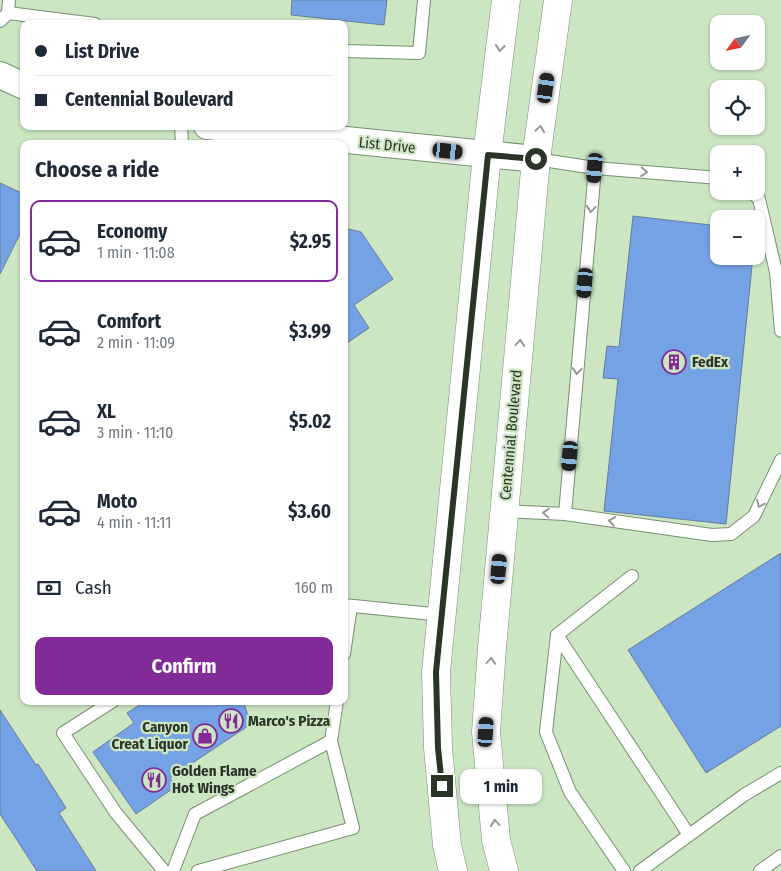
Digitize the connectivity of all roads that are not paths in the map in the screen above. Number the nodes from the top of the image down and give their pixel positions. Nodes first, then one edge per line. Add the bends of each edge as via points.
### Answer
1 (9, 0) edge
2 (424, 0) edge
3 (506, 0) edge
4 (558, 0) edge
5 (4, 17) edge
6 (43, 20) edge
7 (348, 51) edge
8 (0, 74) edge
9 (20, 84) edge
10 (278, 130) edge
11 (296, 131) edge
12 (488, 155) junction
13 (536, 159) junction
14 (595, 168) junction
15 (710, 177) edge
16 (760, 200) edge
17 (781, 332) edge
18 (781, 460) edge
19 (504, 511) junction
20 (564, 514) junction
21 (632, 576) dead end
22 (348, 606) edge
23 (442, 615) junction
24 (558, 635) junction
25 (107, 705) edge
26 (336, 705) edge
27 (331, 741) junction
28 (781, 772) edge
29 (689, 835) junction
30 (781, 856) edge
31 (164, 871) edge
32 (173, 871) edge
33 (198, 871) edge
34 (453, 871) edge
35 (504, 871) edge
36 (624, 871) edge
37 (640, 871) edge
38 (760, 871) edge

1 - 5 lane
2 - 7 lane via 419,53
3 -> 12 main road
13 -> 4 main road, Centennial Boulevard
5 - 6 lane
8 - 9 street
10 - 11 street, List Drive
11 - 12 street, List Drive
12 - 13 street, List Drive
12 - 23 main road
13 - 14 lane
19 -> 13 main road, Centennial Boulevard
14 -> 15 lane
14 -> 20 lane
16 - 17 lane via 776,272
18 -> 20 lane via 754,516 731,534 712,535
20 -> 19 lane
35 -> 19 main road, Centennial Boulevard via 496,840 486,732
21 - 24 lane
22 - 23 lane
23 - 34 main road via 436,672 438,748 447,845
24 - 29 lane
24 - 36 lane via 546,732 570,792
25 - 31 lane via 63,734 116,813
26 - 27 lane
27 - 32 lane via 195,814
27 - 33 lane via 352,828
28 - 29 lane
29 - 37 lane
30 - 38 lane

